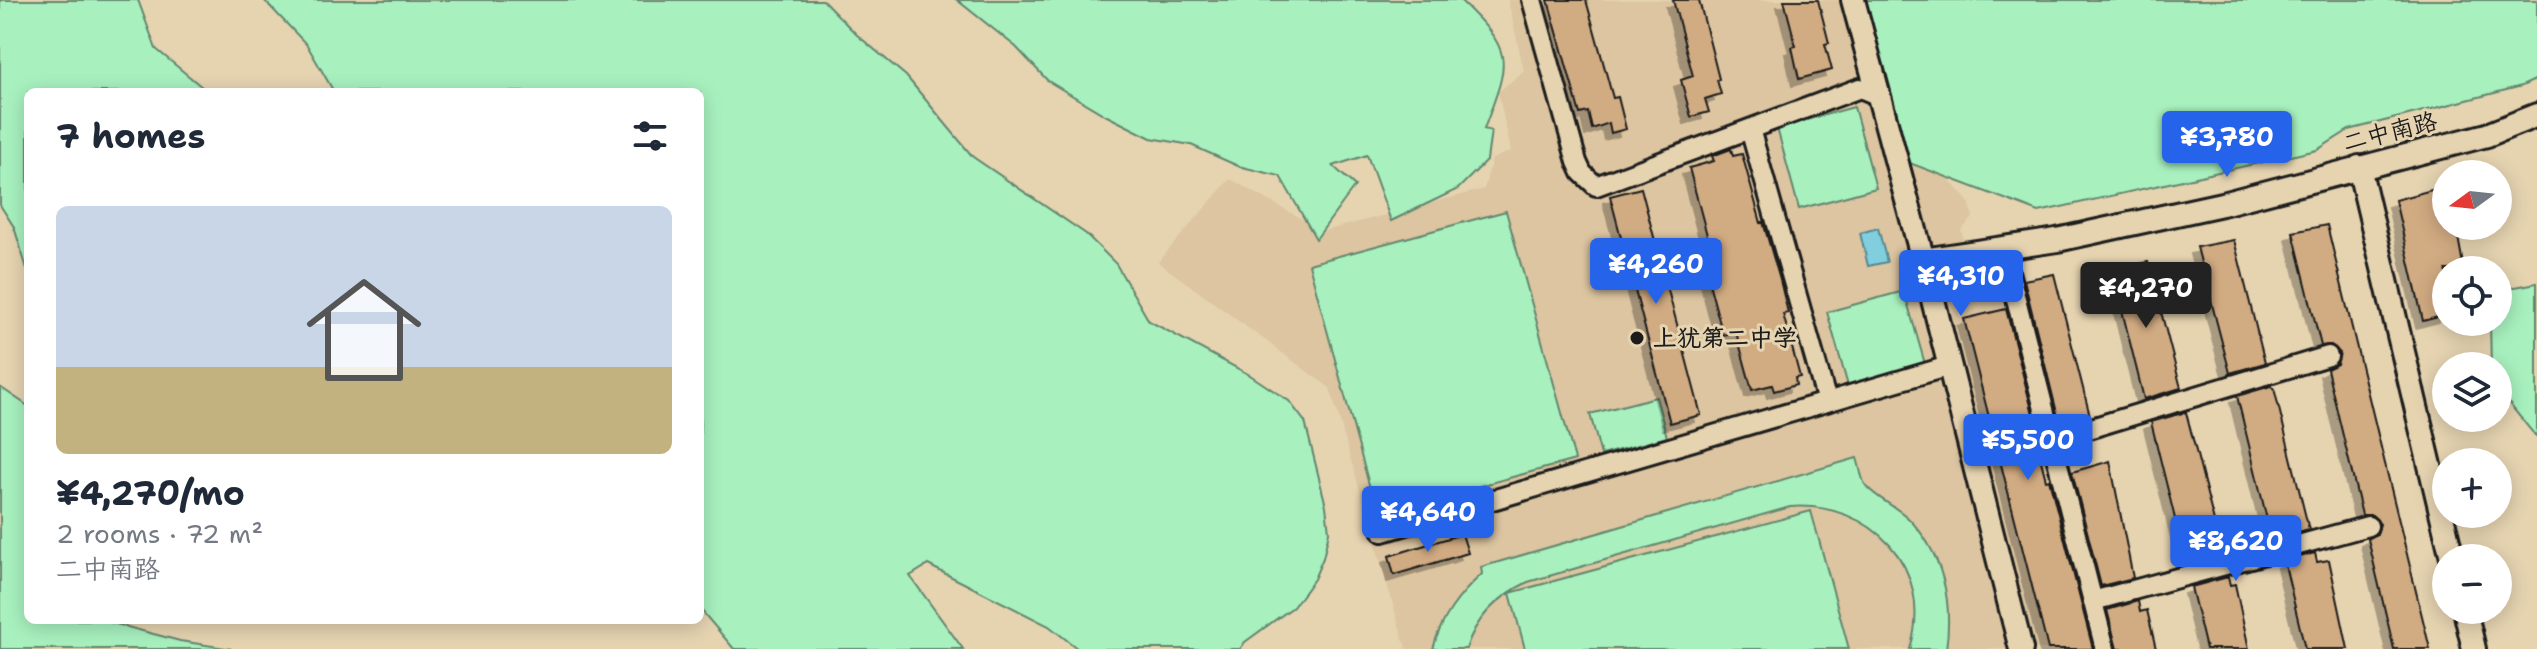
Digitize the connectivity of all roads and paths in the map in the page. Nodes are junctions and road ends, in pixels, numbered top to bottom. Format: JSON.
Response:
{"nodes":[{"id":1,"x":1532,"y":0,"type":"edge"},
{"id":2,"x":1853,"y":0,"type":"edge"},
{"id":3,"x":1879,"y":96,"type":"junction"},
{"id":4,"x":2537,"y":115,"type":"edge"},
{"id":5,"x":1750,"y":129,"type":"junction"},
{"id":6,"x":2359,"y":167,"type":"junction"},
{"id":7,"x":2003,"y":248,"type":"junction"},
{"id":8,"x":1923,"y":260,"type":"junction"},
{"id":9,"x":2328,"y":356,"type":"dead end"},
{"id":10,"x":1949,"y":366,"type":"junction"},
{"id":11,"x":1827,"y":402,"type":"junction"},
{"id":12,"x":2052,"y":440,"type":"junction"},
{"id":13,"x":2368,"y":526,"type":"dead end"},
{"id":14,"x":1383,"y":532,"type":"dead end"},
{"id":15,"x":2449,"y":544,"type":"edge"},
{"id":16,"x":2093,"y":601,"type":"junction"},
{"id":17,"x":2468,"y":624,"type":"edge"},
{"id":18,"x":2021,"y":649,"type":"edge"},
{"id":19,"x":2105,"y":649,"type":"edge"},
{"id":20,"x":2474,"y":649,"type":"edge"}],
"edges":[{"from":1,"to":5,"type":"street"},
{"from":2,"to":3,"type":"street"},
{"from":3,"to":5,"type":"street"},
{"from":3,"to":8,"type":"street"},
{"from":4,"to":6,"type":"street","name":"二中南路"},
{"from":5,"to":11,"type":"street"},
{"from":6,"to":7,"type":"street","name":"二中南路"},
{"from":6,"to":15,"type":"street"},
{"from":7,"to":8,"type":"street","name":"二中南路"},
{"from":7,"to":12,"type":"street"},
{"from":8,"to":10,"type":"street"},
{"from":9,"to":12,"type":"street"},
{"from":10,"to":11,"type":"street"},
{"from":10,"to":18,"type":"street"},
{"from":11,"to":14,"type":"street"},
{"from":12,"to":16,"type":"street"},
{"from":13,"to":16,"type":"street"},
{"from":16,"to":19,"type":"street"},
{"from":17,"to":20,"type":"street"}]}
